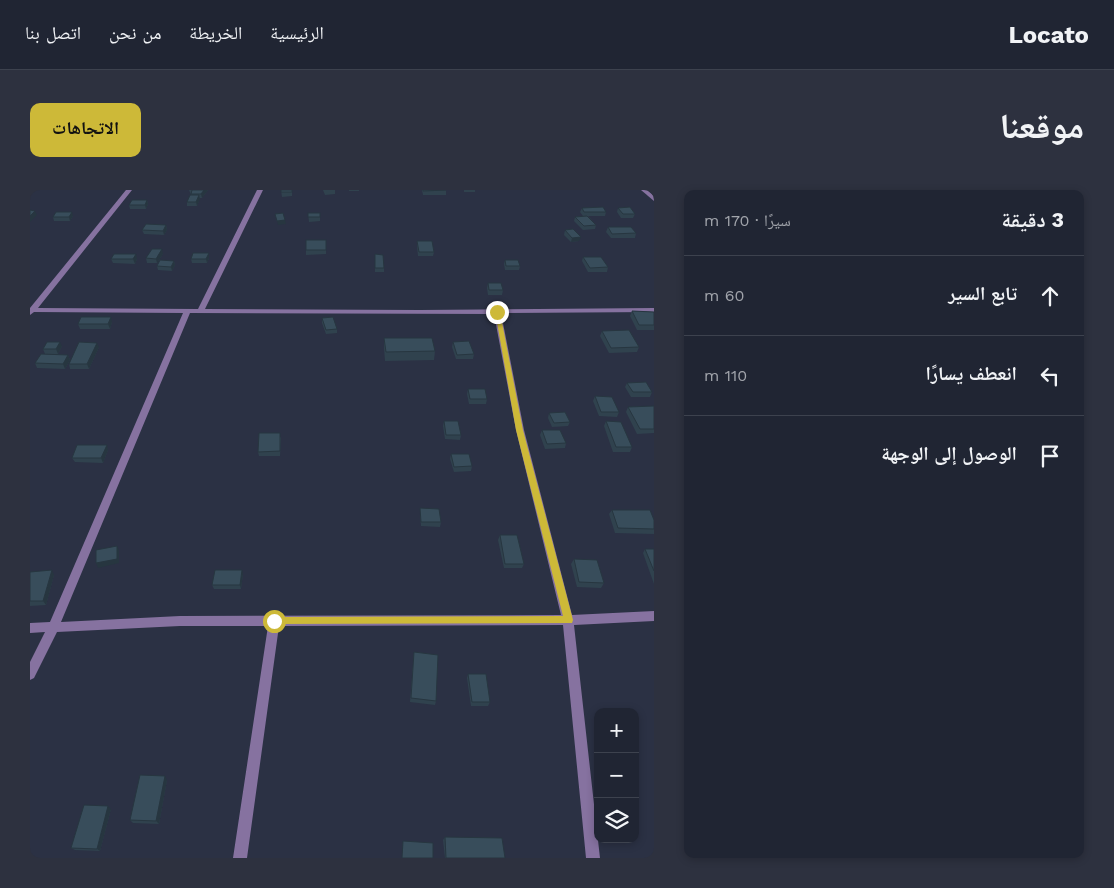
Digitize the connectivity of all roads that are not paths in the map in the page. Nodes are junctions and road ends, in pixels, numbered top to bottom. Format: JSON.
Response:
{"nodes":[{"id":1,"x":129,"y":190,"type":"edge"},
{"id":2,"x":260,"y":190,"type":"edge"},
{"id":3,"x":644,"y":190,"type":"edge"},
{"id":4,"x":654,"y":199,"type":"edge"},
{"id":5,"x":201,"y":310,"type":"junction"},
{"id":6,"x":654,"y":310,"type":"edge"},
{"id":7,"x":31,"y":311,"type":"edge"},
{"id":8,"x":187,"y":311,"type":"junction"},
{"id":9,"x":497,"y":312,"type":"junction"},
{"id":10,"x":654,"y":616,"type":"edge"},
{"id":11,"x":568,"y":620,"type":"junction"},
{"id":12,"x":274,"y":621,"type":"junction"},
{"id":13,"x":30,"y":628,"type":"edge"},
{"id":14,"x":53,"y":628,"type":"junction"},
{"id":15,"x":30,"y":674,"type":"edge"},
{"id":16,"x":240,"y":858,"type":"edge"},
{"id":17,"x":593,"y":858,"type":"edge"}],
"edges":[{"from":1,"to":7,"type":"street"},
{"from":2,"to":5,"type":"street"},
{"from":3,"to":4,"type":"street"},
{"from":5,"to":8,"type":"street"},
{"from":5,"to":9,"type":"street"},
{"from":6,"to":9,"type":"street"},
{"from":7,"to":8,"type":"street"},
{"from":8,"to":14,"type":"street"},
{"from":9,"to":11,"type":"street"},
{"from":10,"to":11,"type":"street"},
{"from":11,"to":12,"type":"street"},
{"from":11,"to":17,"type":"street"},
{"from":12,"to":14,"type":"street"},
{"from":12,"to":16,"type":"street"},
{"from":13,"to":14,"type":"street"},
{"from":14,"to":15,"type":"street"}]}
